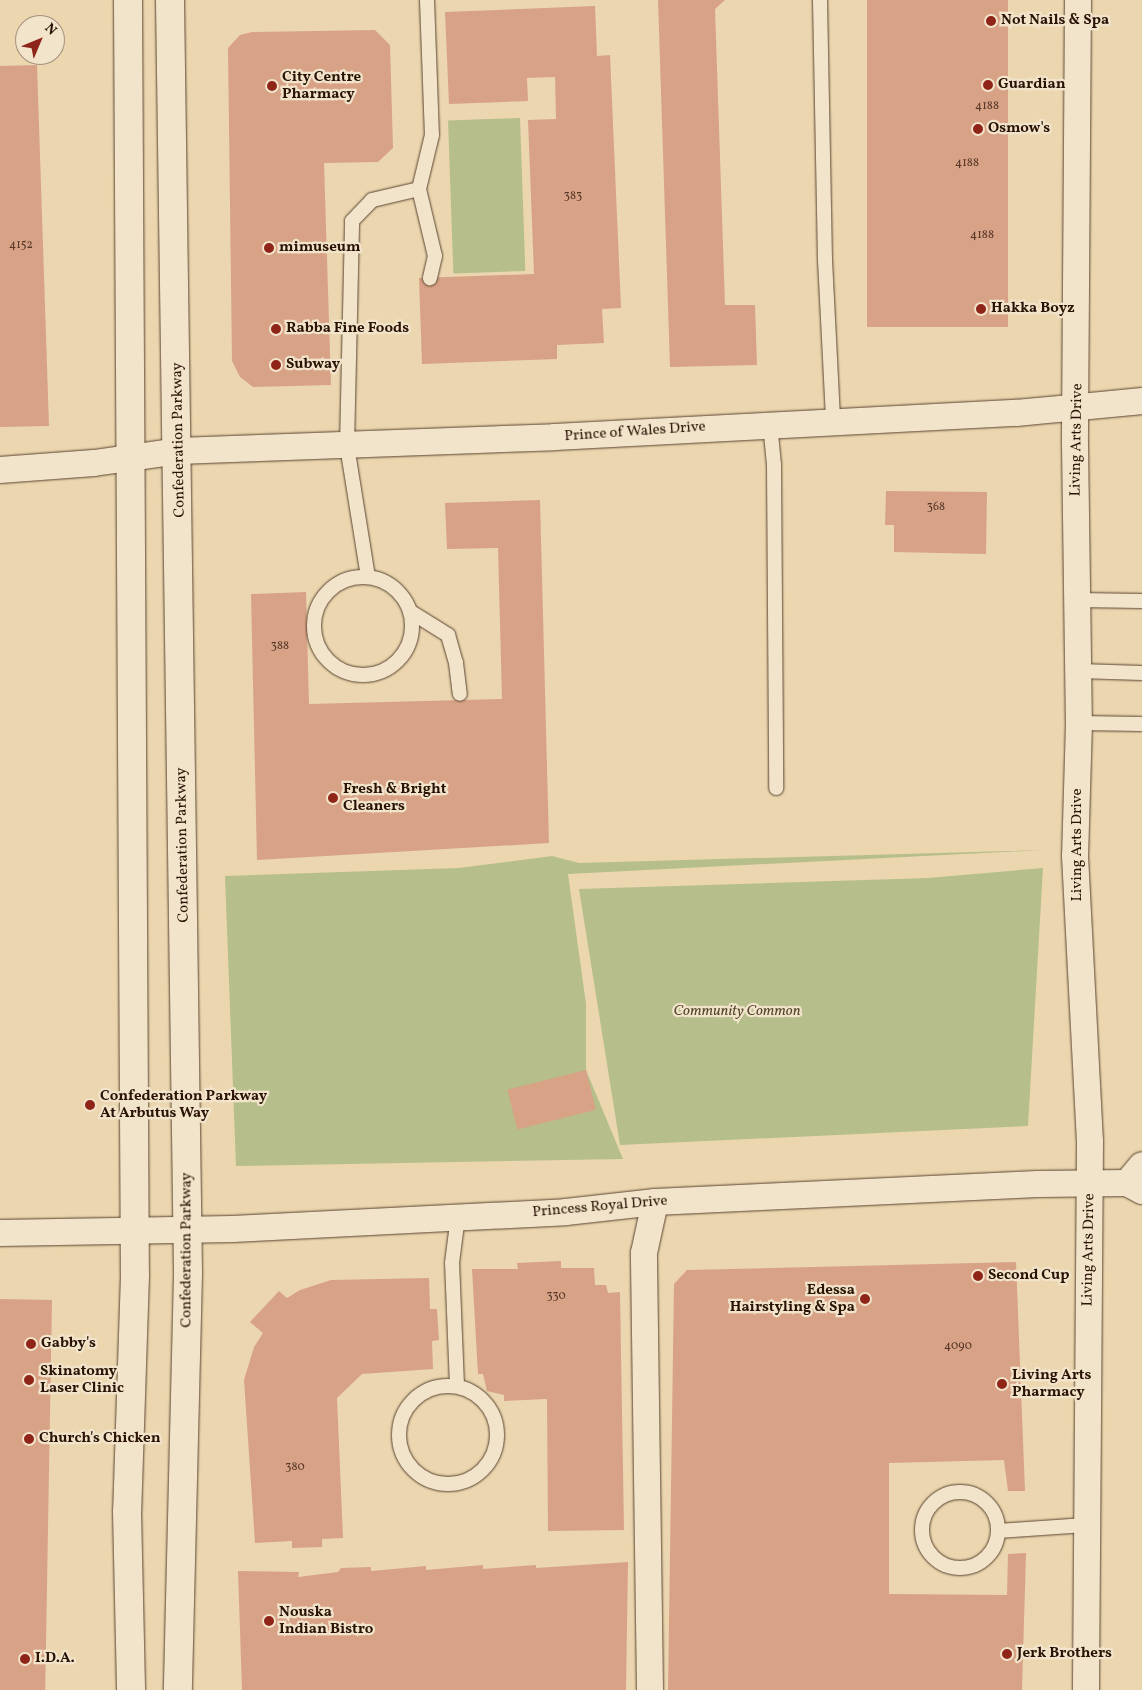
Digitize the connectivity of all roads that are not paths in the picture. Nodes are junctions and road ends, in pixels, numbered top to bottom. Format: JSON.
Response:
{"nodes":[{"id":1,"x":128,"y":0,"type":"edge"},
{"id":2,"x":170,"y":0,"type":"edge"},
{"id":3,"x":427,"y":0,"type":"edge"},
{"id":4,"x":820,"y":0,"type":"edge"},
{"id":5,"x":1078,"y":0,"type":"edge"},
{"id":6,"x":419,"y":189,"type":"junction"},
{"id":7,"x":430,"y":278,"type":"dead end"},
{"id":8,"x":1142,"y":401,"type":"edge"},
{"id":9,"x":1076,"y":408,"type":"junction"},
{"id":10,"x":833,"y":420,"type":"junction"},
{"id":11,"x":770,"y":424,"type":"junction"},
{"id":12,"x":347,"y":446,"type":"junction"},
{"id":13,"x":178,"y":451,"type":"junction"},
{"id":14,"x":129,"y":457,"type":"junction"},
{"id":15,"x":0,"y":470,"type":"edge"},
{"id":16,"x":368,"y":577,"type":"junction"},
{"id":17,"x":1078,"y":600,"type":"junction"},
{"id":18,"x":1142,"y":601,"type":"edge"},
{"id":19,"x":411,"y":612,"type":"junction"},
{"id":20,"x":1079,"y":672,"type":"junction"},
{"id":21,"x":1142,"y":673,"type":"edge"},
{"id":22,"x":460,"y":694,"type":"dead end"},
{"id":23,"x":1079,"y":723,"type":"junction"},
{"id":24,"x":1142,"y":724,"type":"edge"},
{"id":25,"x":776,"y":788,"type":"dead end"},
{"id":26,"x":1137,"y":1180,"type":"edge"},
{"id":27,"x":1089,"y":1182,"type":"junction"},
{"id":28,"x":655,"y":1202,"type":"junction"},
{"id":29,"x":458,"y":1216,"type":"junction"},
{"id":30,"x":188,"y":1230,"type":"junction"},
{"id":31,"x":134,"y":1232,"type":"junction"},
{"id":32,"x":0,"y":1233,"type":"edge"},
{"id":33,"x":457,"y":1386,"type":"junction"},
{"id":34,"x":1086,"y":1525,"type":"junction"},
{"id":35,"x":998,"y":1530,"type":"junction"},
{"id":36,"x":131,"y":1690,"type":"edge"},
{"id":37,"x":178,"y":1690,"type":"edge"},
{"id":38,"x":650,"y":1690,"type":"edge"},
{"id":39,"x":1086,"y":1690,"type":"edge"}],
"edges":[{"from":1,"to":14,"type":"street"},
{"from":2,"to":13,"type":"street","name":"Confederation Parkway"},
{"from":3,"to":6,"type":"lane"},
{"from":4,"to":10,"type":"lane"},
{"from":5,"to":9,"type":"street","name":"Living Arts Drive"},
{"from":6,"to":7,"type":"lane"},
{"from":6,"to":12,"type":"lane"},
{"from":8,"to":9,"type":"street","name":"Prince of Wales Drive"},
{"from":9,"to":10,"type":"street","name":"Prince of Wales Drive"},
{"from":9,"to":17,"type":"street","name":"Living Arts Drive"},
{"from":10,"to":11,"type":"street","name":"Prince of Wales Drive"},
{"from":11,"to":12,"type":"street","name":"Prince of Wales Drive"},
{"from":11,"to":25,"type":"lane"},
{"from":12,"to":13,"type":"street","name":"Prince of Wales Drive"},
{"from":12,"to":16,"type":"lane"},
{"from":13,"to":14,"type":"street","name":"Prince of Wales Drive"},
{"from":13,"to":30,"type":"street","name":"Confederation Parkway"},
{"from":14,"to":15,"type":"street","name":"Prince of Wales Drive"},
{"from":14,"to":31,"type":"street"},
{"from":16,"to":19,"type":"lane"},
{"from":16,"to":19,"type":"lane"},
{"from":17,"to":18,"type":"lane"},
{"from":17,"to":20,"type":"street","name":"Living Arts Drive"},
{"from":19,"to":22,"type":"lane"},
{"from":20,"to":21,"type":"lane"},
{"from":20,"to":23,"type":"street","name":"Living Arts Drive"},
{"from":23,"to":24,"type":"lane"},
{"from":23,"to":27,"type":"street","name":"Living Arts Drive"},
{"from":26,"to":27,"type":"street","name":"Princess Royal Drive"},
{"from":27,"to":28,"type":"street","name":"Princess Royal Drive"},
{"from":27,"to":34,"type":"street","name":"Living Arts Drive"},
{"from":28,"to":29,"type":"street","name":"Princess Royal Drive"},
{"from":28,"to":38,"type":"street"},
{"from":29,"to":30,"type":"street","name":"Princess Royal Drive"},
{"from":29,"to":33,"type":"lane"},
{"from":30,"to":31,"type":"street","name":"Princess Royal Drive"},
{"from":30,"to":37,"type":"street","name":"Confederation Parkway"},
{"from":31,"to":32,"type":"street","name":"Princess Royal Drive"},
{"from":31,"to":36,"type":"street"},
{"from":33,"to":33,"type":"lane"},
{"from":34,"to":35,"type":"lane"},
{"from":34,"to":39,"type":"street","name":"Living Arts Drive"},
{"from":35,"to":35,"type":"lane"}]}
